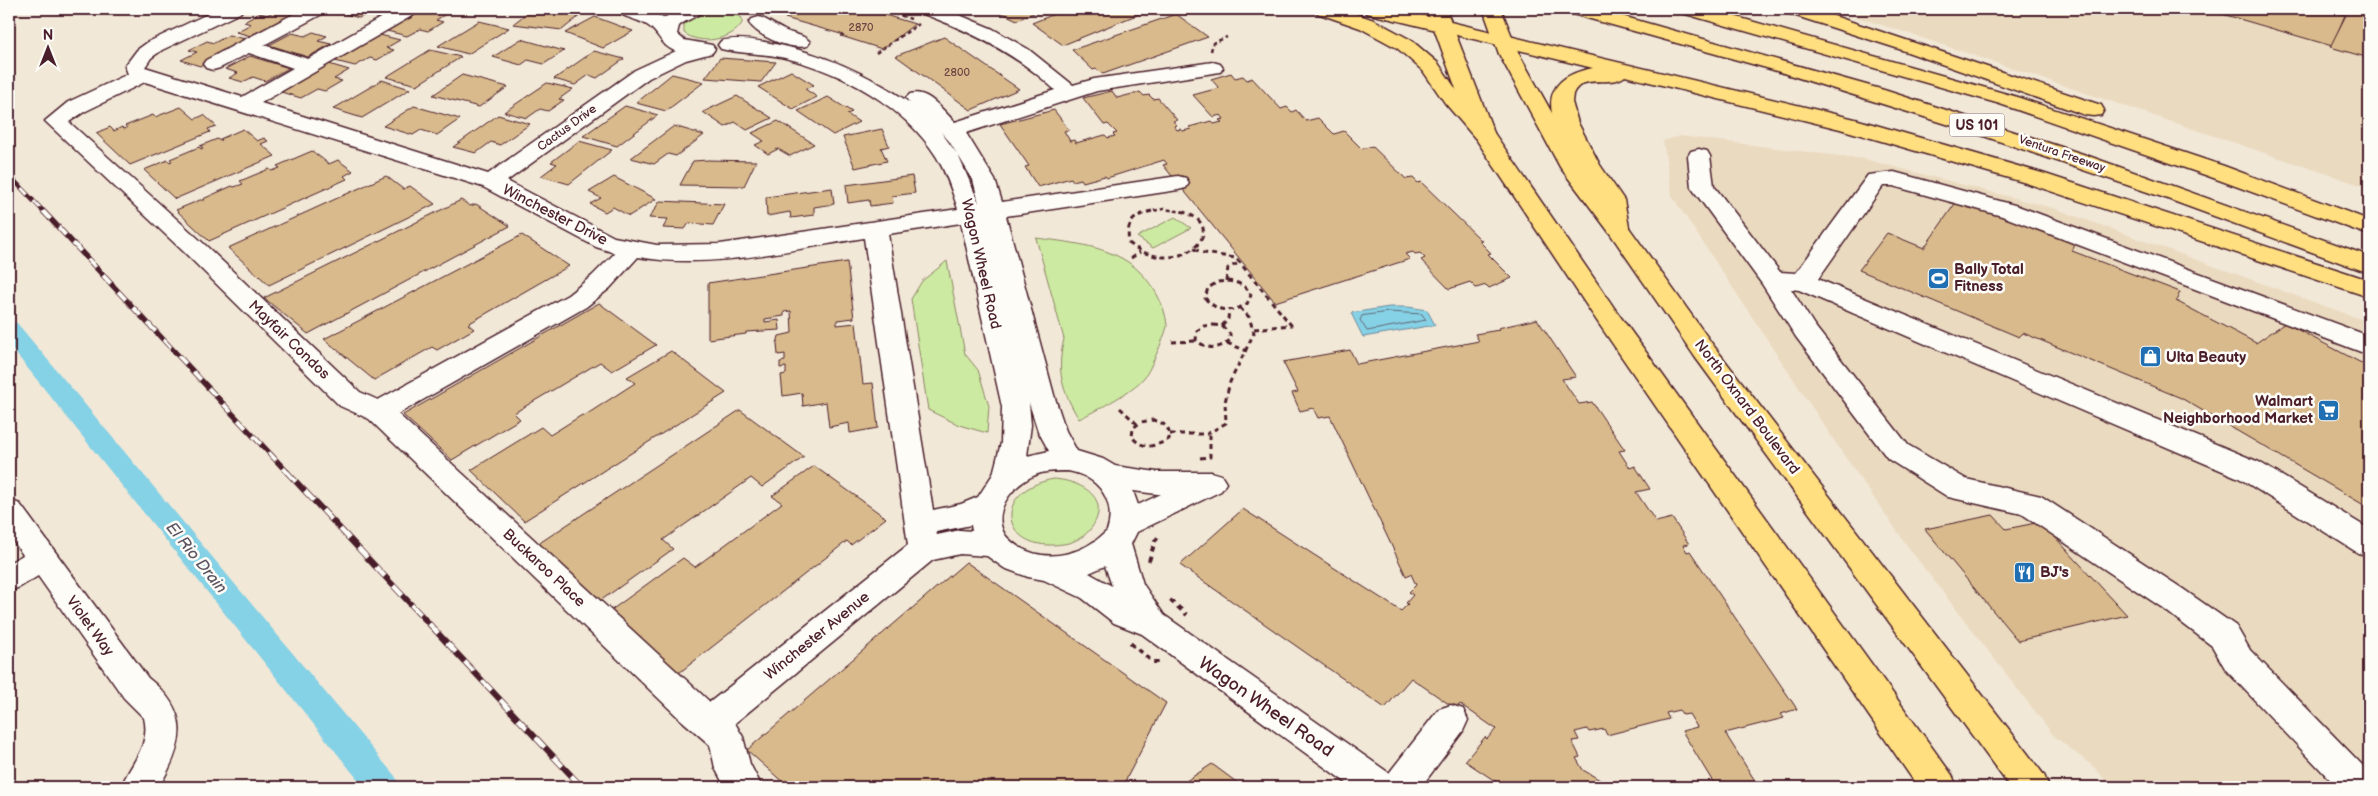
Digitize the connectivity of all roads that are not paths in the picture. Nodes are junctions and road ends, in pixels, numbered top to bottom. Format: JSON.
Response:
{"nodes":[{"id":1,"x":233,"y":9,"type":"edge"},
{"id":2,"x":317,"y":9,"type":"edge"},
{"id":3,"x":410,"y":9,"type":"edge"},
{"id":4,"x":695,"y":9,"type":"edge"},
{"id":5,"x":1324,"y":9,"type":"edge"},
{"id":6,"x":1373,"y":9,"type":"edge"},
{"id":7,"x":1576,"y":9,"type":"edge"},
{"id":8,"x":1689,"y":9,"type":"edge"},
{"id":9,"x":1794,"y":9,"type":"edge"},
{"id":10,"x":933,"y":10,"type":"edge"},
{"id":11,"x":618,"y":11,"type":"edge"},
{"id":12,"x":755,"y":13,"type":"edge"},
{"id":13,"x":1494,"y":14,"type":"edge"},
{"id":14,"x":1439,"y":18,"type":"edge"},
{"id":15,"x":668,"y":35,"type":"junction"},
{"id":16,"x":1504,"y":41,"type":"junction"},
{"id":17,"x":728,"y":45,"type":"junction"},
{"id":18,"x":246,"y":46,"type":"junction"},
{"id":19,"x":705,"y":49,"type":"junction"},
{"id":20,"x":1211,"y":60,"type":"road end"},
{"id":21,"x":213,"y":64,"type":"dead end"},
{"id":22,"x":309,"y":66,"type":"junction"},
{"id":23,"x":139,"y":70,"type":"junction"},
{"id":24,"x":642,"y":74,"type":"junction"},
{"id":25,"x":1662,"y":79,"type":"junction"},
{"id":26,"x":1069,"y":92,"type":"junction"},
{"id":27,"x":243,"y":105,"type":"junction"},
{"id":28,"x":952,"y":130,"type":"junction"},
{"id":29,"x":1483,"y":133,"type":"junction"},
{"id":30,"x":1699,"y":156,"type":"dead end"},
{"id":31,"x":491,"y":182,"type":"junction"},
{"id":32,"x":1178,"y":184,"type":"dead end"},
{"id":33,"x":982,"y":212,"type":"junction"},
{"id":34,"x":2369,"y":218,"type":"edge"},
{"id":35,"x":1616,"y":227,"type":"junction"},
{"id":36,"x":2369,"y":228,"type":"edge"},
{"id":37,"x":875,"y":229,"type":"junction"},
{"id":38,"x":632,"y":249,"type":"junction"},
{"id":39,"x":2369,"y":265,"type":"edge"},
{"id":40,"x":1772,"y":280,"type":"junction"},
{"id":41,"x":1803,"y":282,"type":"junction"},
{"id":42,"x":2369,"y":289,"type":"edge"},
{"id":43,"x":2369,"y":346,"type":"edge"},
{"id":44,"x":380,"y":412,"type":"junction"},
{"id":45,"x":1068,"y":460,"type":"junction"},
{"id":46,"x":1108,"y":476,"type":"junction"},
{"id":47,"x":1007,"y":478,"type":"junction"},
{"id":48,"x":988,"y":505,"type":"junction"},
{"id":49,"x":9,"y":512,"type":"edge"},
{"id":50,"x":1119,"y":534,"type":"junction"},
{"id":51,"x":922,"y":537,"type":"junction"},
{"id":52,"x":993,"y":544,"type":"junction"},
{"id":53,"x":2369,"y":544,"type":"edge"},
{"id":54,"x":42,"y":559,"type":"junction"},
{"id":55,"x":1051,"y":569,"type":"junction"},
{"id":56,"x":9,"y":578,"type":"edge"},
{"id":57,"x":1160,"y":612,"type":"junction"},
{"id":58,"x":1451,"y":720,"type":"dead end"},
{"id":59,"x":710,"y":723,"type":"junction"},
{"id":60,"x":139,"y":787,"type":"edge"},
{"id":61,"x":744,"y":787,"type":"edge"},
{"id":62,"x":1380,"y":787,"type":"edge"},
{"id":63,"x":1400,"y":787,"type":"edge"},
{"id":64,"x":1939,"y":787,"type":"edge"},
{"id":65,"x":2031,"y":787,"type":"edge"},
{"id":66,"x":2360,"y":787,"type":"edge"}],
"edges":[{"from":1,"to":23,"type":"street"},
{"from":2,"to":18,"type":"street"},
{"from":3,"to":22,"type":"street"},
{"from":4,"to":15,"type":"street","name":"Cactus Drive"},
{"from":5,"to":29,"type":"main road"},
{"from":6,"to":14,"type":"main road"},
{"from":7,"to":39,"type":"main road","name":"Ventura Freeway","number":"US 101"},
{"from":8,"to":36,"type":"main road","number":"US 101"},
{"from":9,"to":34,"type":"main road"},
{"from":10,"to":26,"type":"street"},
{"from":11,"to":15,"type":"street"},
{"from":12,"to":17,"type":"street"},
{"from":12,"to":28,"type":"street","name":"Wagon Wheel Road"},
{"from":13,"to":16,"type":"main road","name":"North Oxnard Boulevard"},
{"from":14,"to":16,"type":"main road"},
{"from":14,"to":29,"type":"main road"},
{"from":15,"to":19,"type":"street"},
{"from":15,"to":24,"type":"street","name":"Cactus Drive"},
{"from":16,"to":25,"type":"main road"},
{"from":16,"to":35,"type":"main road","name":"North Oxnard Boulevard"},
{"from":17,"to":19,"type":"street"},
{"from":17,"to":33,"type":"street","name":"Wagon Wheel Road"},
{"from":18,"to":21,"type":"street"},
{"from":18,"to":22,"type":"street"},
{"from":19,"to":24,"type":"street","name":"Cactus Drive"},
{"from":20,"to":26,"type":"street"},
{"from":22,"to":27,"type":"street"},
{"from":23,"to":27,"type":"street","name":"Winchester Drive"},
{"from":23,"to":44,"type":"street","name":"Mayfair Condos"},
{"from":24,"to":31,"type":"street","name":"Cactus Drive"},
{"from":25,"to":35,"type":"main road"},
{"from":25,"to":42,"type":"main road"},
{"from":26,"to":28,"type":"street"},
{"from":27,"to":31,"type":"street","name":"Winchester Drive"},
{"from":28,"to":33,"type":"street","name":"Wagon Wheel Road"},
{"from":29,"to":64,"type":"main road"},
{"from":30,"to":40,"type":"street"},
{"from":31,"to":38,"type":"street","name":"Winchester Drive"},
{"from":32,"to":33,"type":"street","name":"Winchester Drive"},
{"from":33,"to":37,"type":"street","name":"Winchester Drive"},
{"from":33,"to":45,"type":"street","name":"Wagon Wheel Road"},
{"from":33,"to":47,"type":"street","name":"Wagon Wheel Road"},
{"from":35,"to":65,"type":"main road","name":"North Oxnard Boulevard"},
{"from":37,"to":38,"type":"street","name":"Winchester Drive"},
{"from":37,"to":51,"type":"street"},
{"from":38,"to":44,"type":"street"},
{"from":40,"to":41,"type":"street"},
{"from":40,"to":66,"type":"street"},
{"from":41,"to":43,"type":"street"},
{"from":41,"to":53,"type":"street"},
{"from":44,"to":59,"type":"street","name":"Buckaroo Place"},
{"from":45,"to":46,"type":"street"},
{"from":45,"to":47,"type":"street"},
{"from":46,"to":50,"type":"street"},
{"from":46,"to":50,"type":"street"},
{"from":47,"to":48,"type":"street"},
{"from":48,"to":51,"type":"street"},
{"from":48,"to":52,"type":"street"},
{"from":49,"to":54,"type":"street","name":"Violet Way"},
{"from":50,"to":55,"type":"street"},
{"from":50,"to":57,"type":"street","name":"Wagon Wheel Road"},
{"from":51,"to":52,"type":"street"},
{"from":51,"to":59,"type":"street","name":"Winchester Avenue"},
{"from":52,"to":55,"type":"street"},
{"from":54,"to":56,"type":"street"},
{"from":54,"to":60,"type":"street","name":"Violet Way"},
{"from":55,"to":57,"type":"street","name":"Wagon Wheel Road"},
{"from":57,"to":62,"type":"street","name":"Wagon Wheel Road"},
{"from":58,"to":63,"type":"street"},
{"from":59,"to":61,"type":"street","name":"Buckaroo Place"}]}
